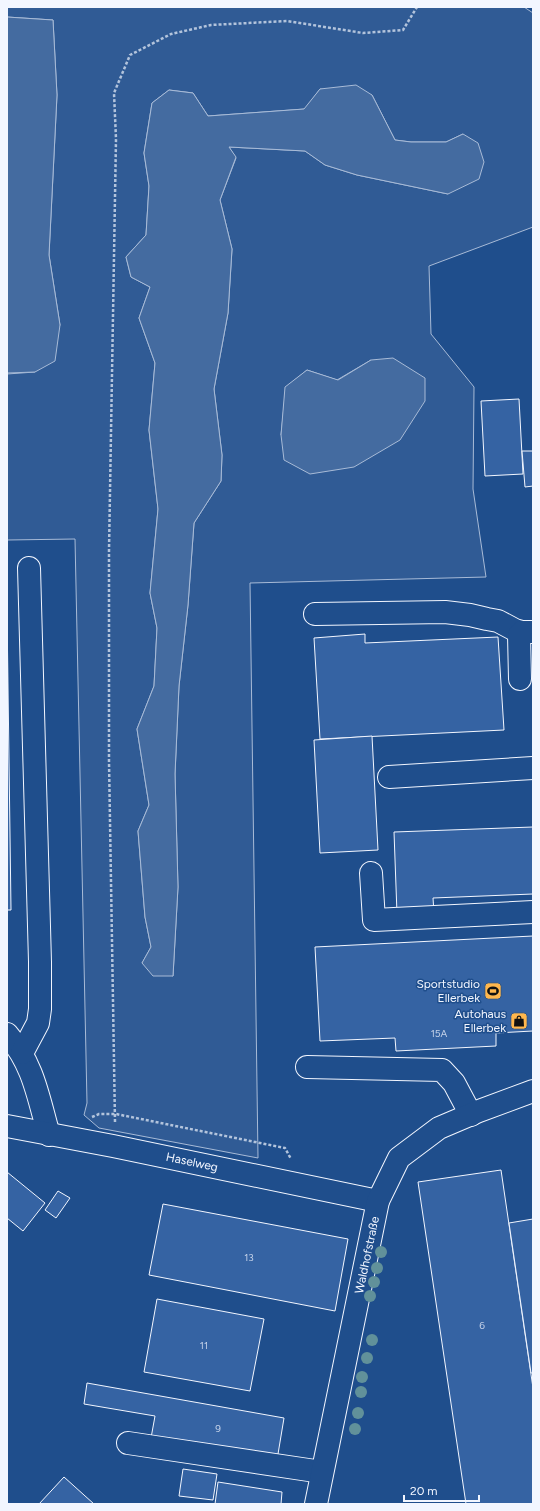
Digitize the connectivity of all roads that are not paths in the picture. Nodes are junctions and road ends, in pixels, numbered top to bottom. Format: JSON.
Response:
{"nodes":[{"id":1,"x":29,"y":568,"type":"dead end"},
{"id":2,"x":315,"y":614,"type":"dead end"},
{"id":3,"x":527,"y":632,"type":"edge"},
{"id":4,"x":520,"y":679,"type":"dead end"},
{"id":5,"x":533,"y":768,"type":"edge"},
{"id":6,"x":389,"y":777,"type":"dead end"},
{"id":7,"x":371,"y":872,"type":"dead end"},
{"id":8,"x":533,"y":912,"type":"edge"},
{"id":9,"x":7,"y":1034,"type":"edge"},
{"id":10,"x":22,"y":1053,"type":"junction"},
{"id":11,"x":307,"y":1067,"type":"dead end"},
{"id":12,"x":533,"y":1091,"type":"edge"},
{"id":13,"x":471,"y":1115,"type":"junction"},
{"id":14,"x":7,"y":1126,"type":"edge"},
{"id":15,"x":49,"y":1135,"type":"junction"},
{"id":16,"x":378,"y":1201,"type":"junction"},
{"id":17,"x":128,"y":1443,"type":"dead end"},
{"id":18,"x":322,"y":1472,"type":"junction"},
{"id":19,"x":316,"y":1504,"type":"edge"}],
"edges":[{"from":1,"to":10,"type":"street"},
{"from":2,"to":3,"type":"street"},
{"from":3,"to":4,"type":"street"},
{"from":5,"to":6,"type":"street"},
{"from":7,"to":8,"type":"street"},
{"from":9,"to":10,"type":"street"},
{"from":10,"to":15,"type":"street"},
{"from":11,"to":13,"type":"street"},
{"from":12,"to":13,"type":"street","name":"Waldhofstraße"},
{"from":13,"to":16,"type":"street","name":"Waldhofstraße"},
{"from":14,"to":15,"type":"street","name":"Haselweg"},
{"from":15,"to":16,"type":"street","name":"Haselweg"},
{"from":16,"to":18,"type":"street","name":"Waldhofstraße"},
{"from":17,"to":18,"type":"street"},
{"from":18,"to":19,"type":"street","name":"Waldhofstraße"}]}
